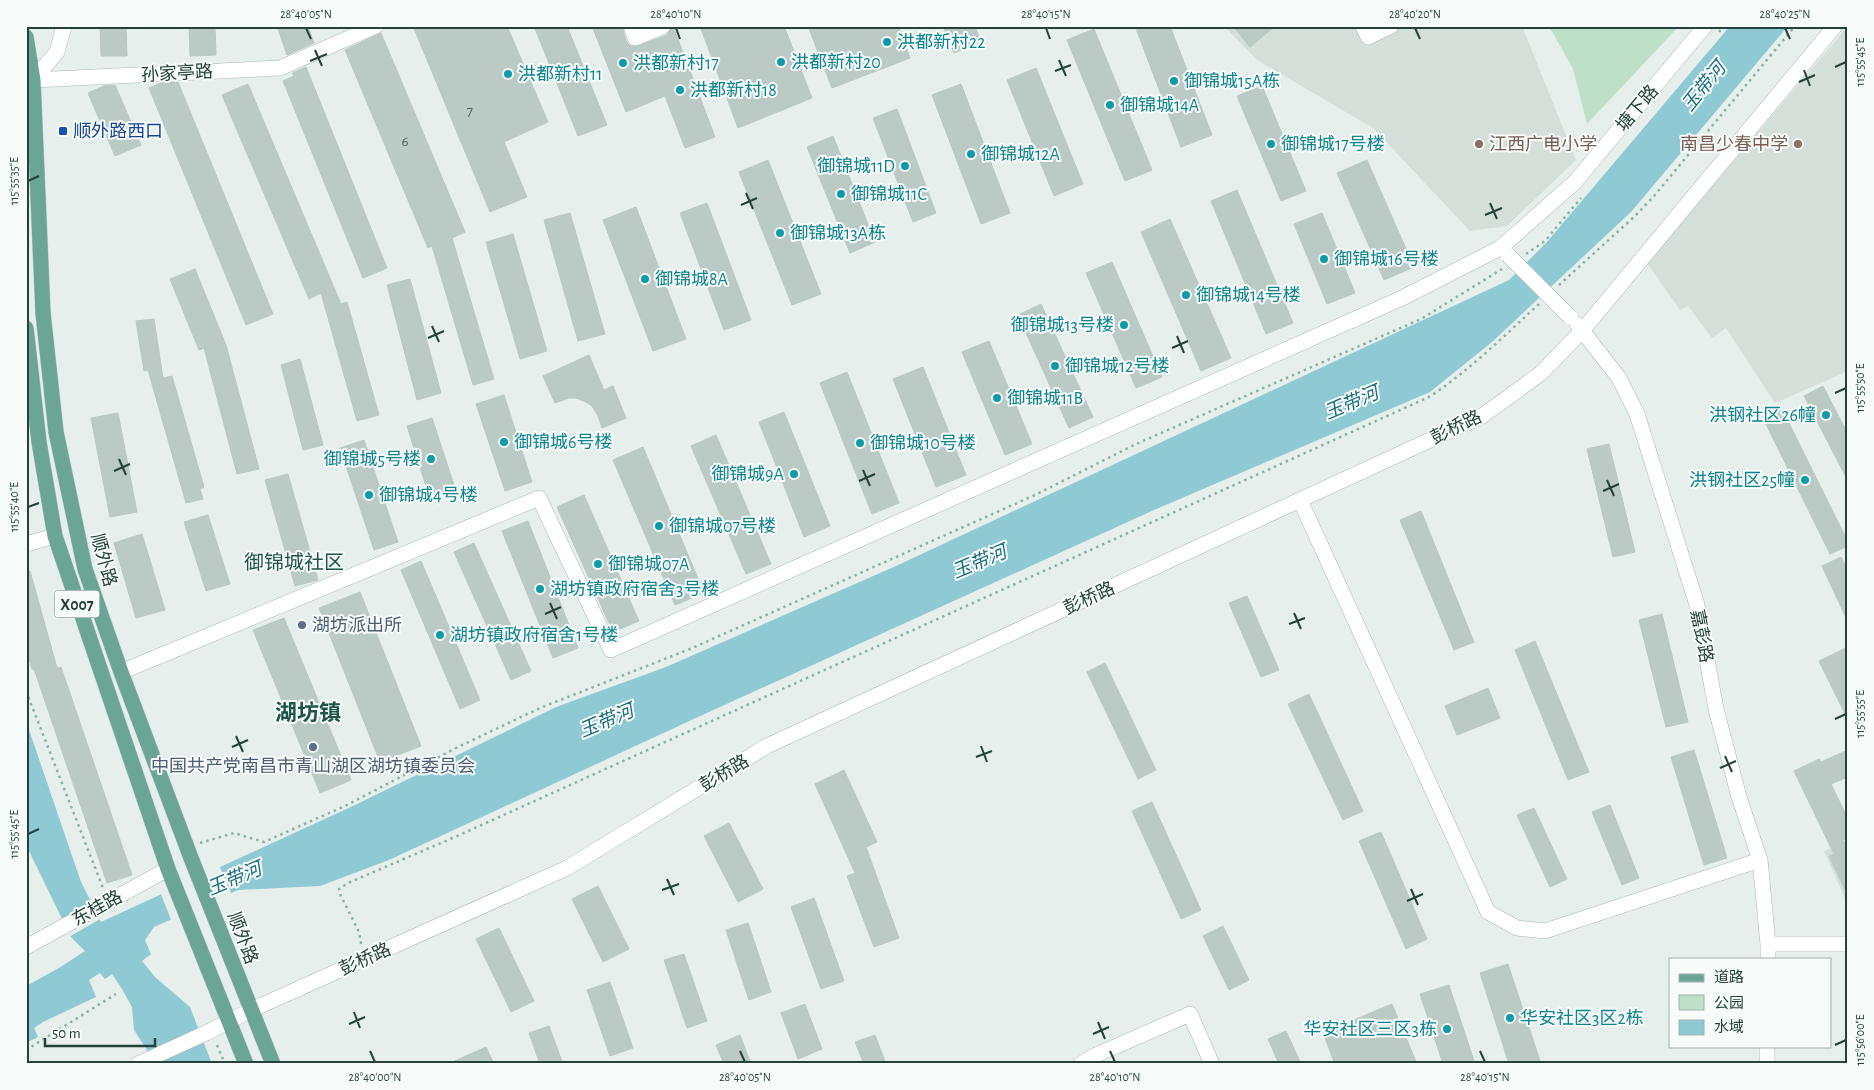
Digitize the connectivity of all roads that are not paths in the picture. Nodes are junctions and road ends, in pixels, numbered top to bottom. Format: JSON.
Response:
{"nodes":[{"id":1,"x":64,"y":26,"type":"edge"},
{"id":2,"x":376,"y":26,"type":"edge"},
{"id":3,"x":631,"y":26,"type":"edge"},
{"id":4,"x":663,"y":26,"type":"edge"},
{"id":5,"x":1363,"y":26,"type":"edge"},
{"id":6,"x":1390,"y":26,"type":"edge"},
{"id":7,"x":1705,"y":26,"type":"edge"},
{"id":8,"x":1835,"y":26,"type":"edge"},
{"id":9,"x":26,"y":37,"type":"edge"},
{"id":10,"x":33,"y":80,"type":"junction"},
{"id":11,"x":1504,"y":251,"type":"junction"},
{"id":12,"x":26,"y":328,"type":"edge"},
{"id":13,"x":1582,"y":331,"type":"junction"},
{"id":14,"x":1300,"y":500,"type":"junction"},
{"id":15,"x":55,"y":536,"type":"junction"},
{"id":16,"x":26,"y":544,"type":"edge"},
{"id":17,"x":122,"y":672,"type":"junction"},
{"id":18,"x":1760,"y":860,"type":"junction"},
{"id":19,"x":168,"y":869,"type":"junction"},
{"id":20,"x":1848,"y":944,"type":"edge"},
{"id":21,"x":26,"y":947,"type":"edge"},
{"id":22,"x":1768,"y":951,"type":"edge"},
{"id":23,"x":251,"y":1010,"type":"junction"},
{"id":24,"x":227,"y":1021,"type":"junction"},
{"id":25,"x":1768,"y":1048,"type":"edge"},
{"id":26,"x":138,"y":1064,"type":"edge"},
{"id":27,"x":246,"y":1064,"type":"edge"},
{"id":28,"x":273,"y":1064,"type":"edge"},
{"id":29,"x":1081,"y":1064,"type":"edge"},
{"id":30,"x":1212,"y":1064,"type":"edge"},
{"id":31,"x":1767,"y":1064,"type":"edge"}],
"edges":[{"from":1,"to":10,"type":"street"},
{"from":2,"to":10,"type":"street","name":"孙家亭路"},
{"from":3,"to":4,"type":"street"},
{"from":5,"to":6,"type":"street"},
{"from":7,"to":11,"type":"street","name":"塘下路"},
{"from":8,"to":13,"type":"street","name":"彭桥路"},
{"from":9,"to":10,"type":"main road","name":"顺外路"},
{"from":10,"to":17,"type":"main road","name":"顺外路"},
{"from":11,"to":13,"type":"street","name":"嘉彭路","bridge":true},
{"from":11,"to":17,"type":"street","name":"塘下路"},
{"from":12,"to":15,"type":"main road","number":"X007"},
{"from":13,"to":14,"type":"street","name":"彭桥路"},
{"from":13,"to":18,"type":"street","name":"嘉彭路"},
{"from":14,"to":18,"type":"street"},
{"from":14,"to":23,"type":"street","name":"彭桥路"},
{"from":15,"to":16,"type":"street"},
{"from":15,"to":19,"type":"main road","number":"X007"},
{"from":17,"to":23,"type":"main road","name":"顺外路"},
{"from":18,"to":22,"type":"street","name":"嘉彭路"},
{"from":19,"to":21,"type":"street","name":"东桂路"},
{"from":19,"to":24,"type":"main road","number":"X007"},
{"from":20,"to":22,"type":"street"},
{"from":23,"to":24,"type":"street","name":"彭桥路"},
{"from":23,"to":28,"type":"main road","name":"顺外路"},
{"from":24,"to":26,"type":"street","name":"彭桥路"},
{"from":24,"to":27,"type":"main road","number":"X007"},
{"from":25,"to":31,"type":"street"},
{"from":29,"to":30,"type":"street"}]}
